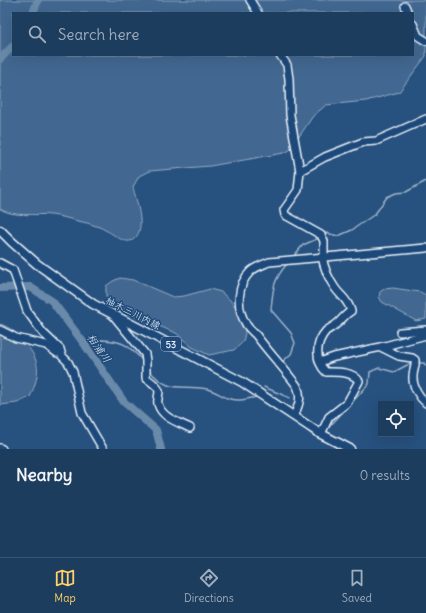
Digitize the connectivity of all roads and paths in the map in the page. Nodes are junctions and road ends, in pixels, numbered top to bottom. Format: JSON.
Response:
{"nodes":[{"id":1,"x":250,"y":0,"type":"edge"},
{"id":2,"x":405,"y":6,"type":"dead end"},
{"id":3,"x":257,"y":12,"type":"edge"},
{"id":4,"x":408,"y":12,"type":"edge"},
{"id":5,"x":414,"y":26,"type":"edge"},
{"id":6,"x":426,"y":41,"type":"edge"},
{"id":7,"x":281,"y":56,"type":"edge"},
{"id":8,"x":426,"y":119,"type":"edge"},
{"id":9,"x":300,"y":171,"type":"junction"},
{"id":10,"x":0,"y":230,"type":"edge"},
{"id":11,"x":426,"y":248,"type":"edge"},
{"id":12,"x":323,"y":256,"type":"junction"},
{"id":13,"x":0,"y":264,"type":"edge"},
{"id":14,"x":112,"y":313,"type":"junction"},
{"id":15,"x":0,"y":330,"type":"edge"},
{"id":16,"x":426,"y":330,"type":"edge"},
{"id":17,"x":400,"y":332,"type":"dead end"},
{"id":18,"x":426,"y":335,"type":"edge"},
{"id":19,"x":381,"y":347,"type":"junction"},
{"id":20,"x":62,"y":356,"type":"junction"},
{"id":21,"x":320,"y":362,"type":"junction"},
{"id":22,"x":426,"y":403,"type":"edge"},
{"id":23,"x":294,"y":416,"type":"junction"},
{"id":24,"x":190,"y":428,"type":"dead end"},
{"id":25,"x":321,"y":434,"type":"junction"},
{"id":26,"x":103,"y":449,"type":"edge"},
{"id":27,"x":350,"y":449,"type":"edge"}],
"edges":[{"from":1,"to":3,"type":"street"},
{"from":2,"to":4,"type":"street"},
{"from":5,"to":6,"type":"street"},
{"from":7,"to":9,"type":"street"},
{"from":8,"to":9,"type":"street"},
{"from":9,"to":12,"type":"street"},
{"from":10,"to":14,"type":"main road","name":"柚木三川内線","number":"53"},
{"from":11,"to":12,"type":"street"},
{"from":12,"to":21,"type":"street"},
{"from":12,"to":23,"type":"street"},
{"from":13,"to":20,"type":"street"},
{"from":14,"to":23,"type":"main road","name":"柚木三川内線","number":"53"},
{"from":14,"to":24,"type":"street"},
{"from":15,"to":20,"type":"street"},
{"from":16,"to":17,"type":"street"},
{"from":18,"to":19,"type":"street"},
{"from":19,"to":21,"type":"street"},
{"from":19,"to":22,"type":"street"},
{"from":20,"to":26,"type":"street"},
{"from":21,"to":25,"type":"street"},
{"from":23,"to":25,"type":"main road","name":"柚木三川内線","number":"53"},
{"from":25,"to":27,"type":"main road","name":"柚木三川内線","number":"53"}]}
